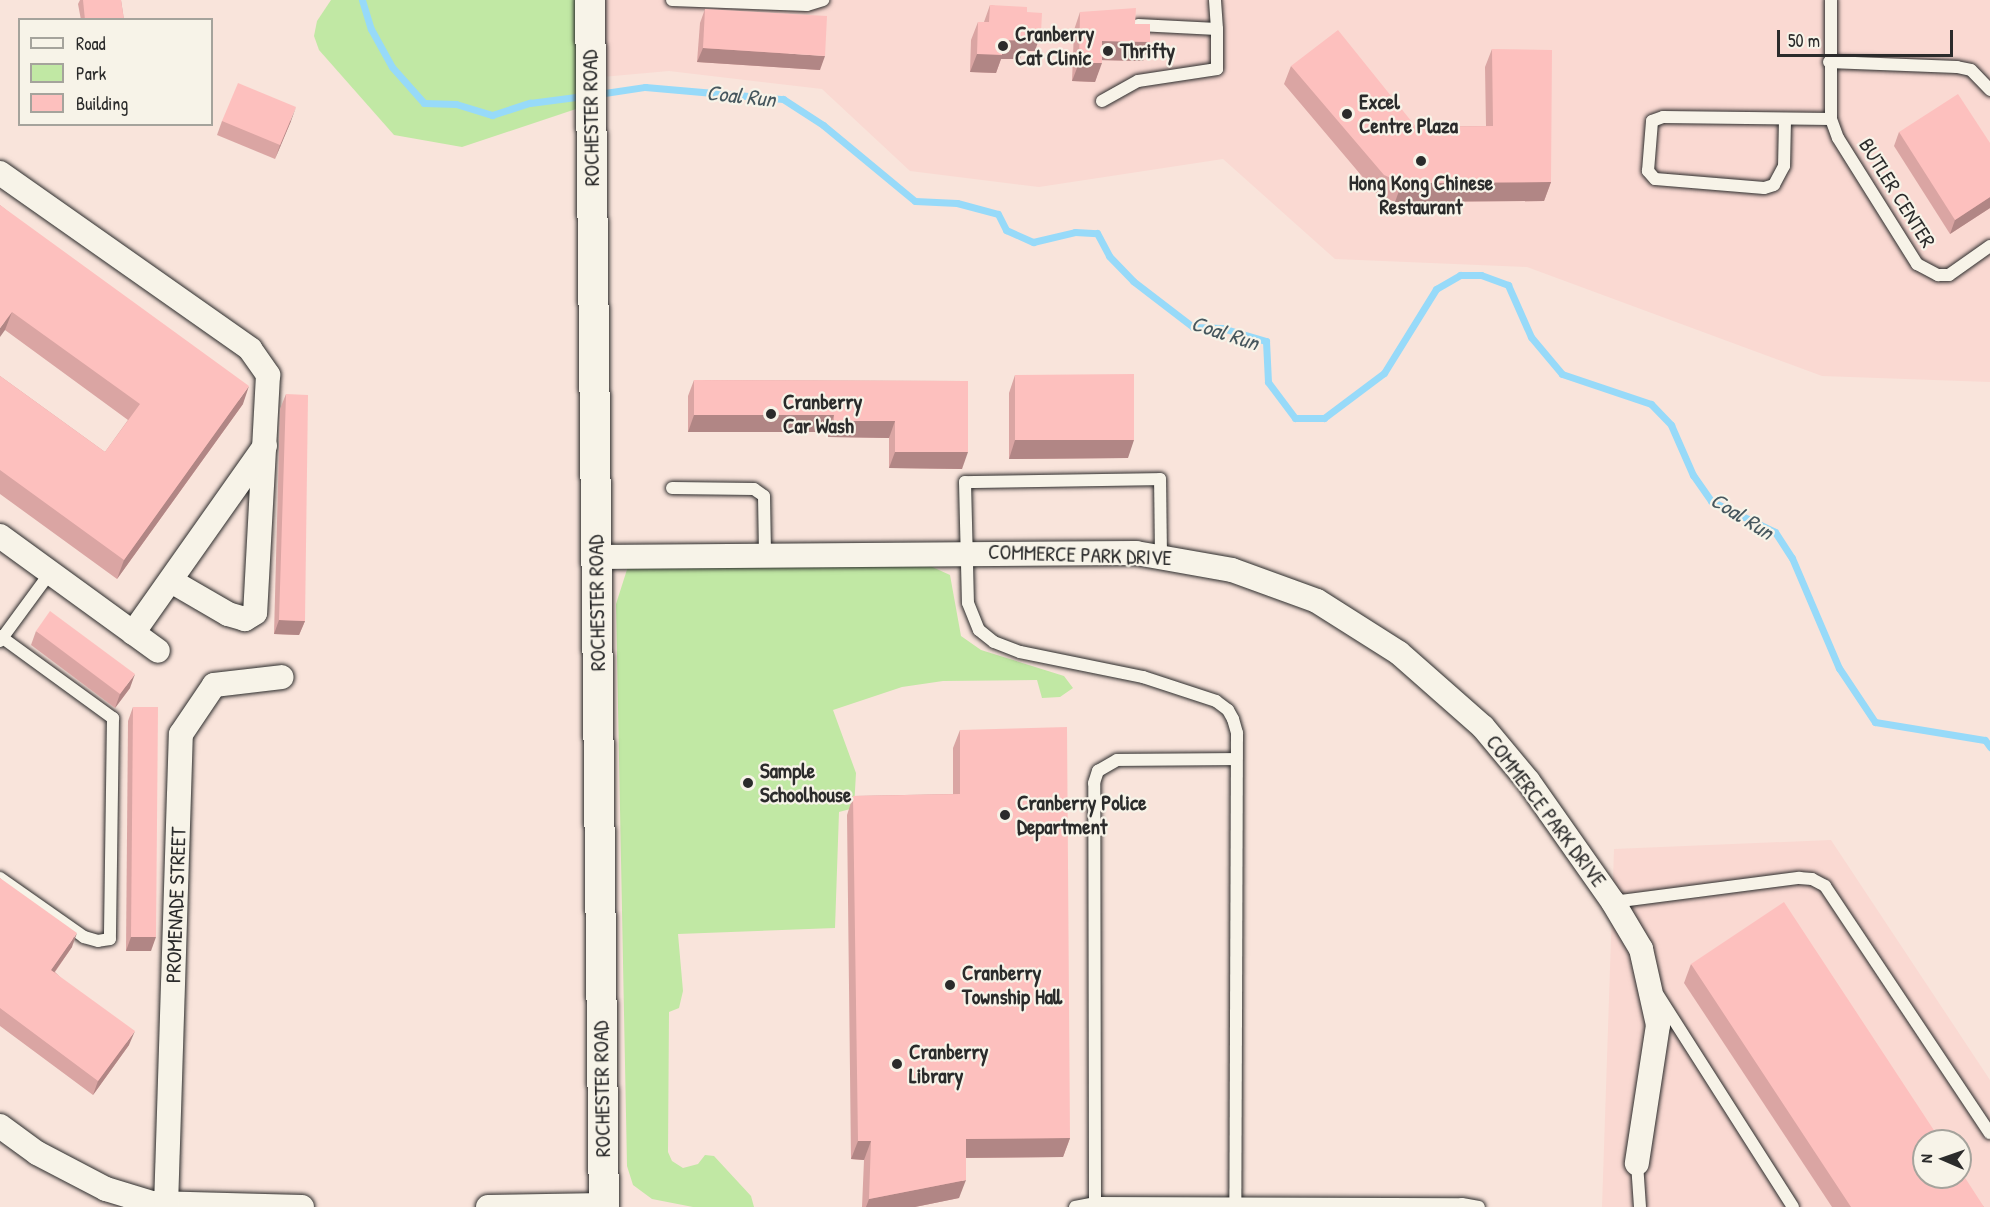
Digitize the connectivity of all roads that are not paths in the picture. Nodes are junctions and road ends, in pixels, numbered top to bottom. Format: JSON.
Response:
{"nodes":[{"id":1,"x":590,"y":0,"type":"edge"},
{"id":2,"x":672,"y":0,"type":"edge"},
{"id":3,"x":823,"y":0,"type":"edge"},
{"id":4,"x":1215,"y":0,"type":"edge"},
{"id":5,"x":1831,"y":0,"type":"edge"},
{"id":6,"x":1138,"y":26,"type":"edge"},
{"id":7,"x":1217,"y":29,"type":"junction"},
{"id":8,"x":1829,"y":62,"type":"junction"},
{"id":9,"x":1990,"y":90,"type":"edge"},
{"id":10,"x":1102,"y":100,"type":"dead end"},
{"id":11,"x":1831,"y":119,"type":"junction"},
{"id":12,"x":1785,"y":120,"type":"junction"},
{"id":13,"x":0,"y":172,"type":"edge"},
{"id":14,"x":1990,"y":246,"type":"edge"},
{"id":15,"x":265,"y":446,"type":"junction"},
{"id":16,"x":672,"y":488,"type":"dead end"},
{"id":17,"x":0,"y":536,"type":"edge"},
{"id":18,"x":967,"y":552,"type":"junction"},
{"id":19,"x":765,"y":555,"type":"junction"},
{"id":20,"x":1161,"y":556,"type":"junction"},
{"id":21,"x":596,"y":557,"type":"junction"},
{"id":22,"x":50,"y":573,"type":"junction"},
{"id":23,"x":171,"y":581,"type":"junction"},
{"id":24,"x":133,"y":633,"type":"junction"},
{"id":25,"x":1,"y":638,"type":"edge"},
{"id":26,"x":158,"y":651,"type":"dead end"},
{"id":27,"x":282,"y":677,"type":"dead end"},
{"id":28,"x":1236,"y":759,"type":"junction"},
{"id":29,"x":0,"y":878,"type":"edge"},
{"id":30,"x":1614,"y":902,"type":"junction"},
{"id":31,"x":1653,"y":986,"type":"junction"},
{"id":32,"x":0,"y":1126,"type":"edge"},
{"id":33,"x":1990,"y":1133,"type":"edge"},
{"id":34,"x":1637,"y":1163,"type":"junction"},
{"id":35,"x":1095,"y":1203,"type":"junction"},
{"id":36,"x":1235,"y":1203,"type":"junction"},
{"id":37,"x":166,"y":1205,"type":"edge"},
{"id":38,"x":607,"y":1206,"type":"edge"},
{"id":39,"x":302,"y":1207,"type":"edge"},
{"id":40,"x":488,"y":1207,"type":"edge"},
{"id":41,"x":1075,"y":1207,"type":"edge"},
{"id":42,"x":1479,"y":1207,"type":"edge"},
{"id":43,"x":1634,"y":1207,"type":"edge"},
{"id":44,"x":1640,"y":1207,"type":"edge"},
{"id":45,"x":1793,"y":1207,"type":"edge"}],
"edges":[{"from":1,"to":21,"type":"street","name":"ROCHESTER ROAD"},
{"from":2,"to":3,"type":"lane"},
{"from":4,"to":7,"type":"lane"},
{"from":5,"to":8,"type":"lane","name":"BUTLER CENTER"},
{"from":6,"to":7,"type":"lane"},
{"from":7,"to":10,"type":"lane"},
{"from":8,"to":9,"type":"lane"},
{"from":8,"to":11,"type":"lane","name":"BUTLER CENTER"},
{"from":11,"to":12,"type":"lane"},
{"from":11,"to":14,"type":"lane","name":"BUTLER CENTER"},
{"from":12,"to":12,"type":"lane"},
{"from":13,"to":15,"type":"street"},
{"from":15,"to":23,"type":"street"},
{"from":15,"to":23,"type":"street"},
{"from":16,"to":19,"type":"lane"},
{"from":17,"to":22,"type":"street"},
{"from":18,"to":19,"type":"street","name":"COMMERCE PARK DRIVE"},
{"from":18,"to":20,"type":"street","name":"COMMERCE PARK DRIVE"},
{"from":18,"to":20,"type":"lane"},
{"from":18,"to":28,"type":"lane"},
{"from":19,"to":21,"type":"street","name":"COMMERCE PARK DRIVE"},
{"from":20,"to":30,"type":"street","name":"COMMERCE PARK DRIVE"},
{"from":21,"to":38,"type":"street","name":"ROCHESTER ROAD"},
{"from":22,"to":24,"type":"street"},
{"from":22,"to":25,"type":"lane"},
{"from":23,"to":24,"type":"street"},
{"from":24,"to":26,"type":"street"},
{"from":25,"to":29,"type":"lane"},
{"from":27,"to":37,"type":"street","name":"PROMENADE STREET"},
{"from":28,"to":35,"type":"lane"},
{"from":28,"to":36,"type":"lane"},
{"from":30,"to":31,"type":"street","name":"COMMERCE PARK DRIVE"},
{"from":30,"to":33,"type":"lane"},
{"from":31,"to":34,"type":"street","name":"COMMERCE PARK DRIVE"},
{"from":31,"to":45,"type":"lane"},
{"from":32,"to":37,"type":"street"},
{"from":34,"to":43,"type":"lane"},
{"from":34,"to":44,"type":"lane","name":"COMMERCE PARK DRIVE"},
{"from":35,"to":36,"type":"lane"},
{"from":35,"to":41,"type":"lane"},
{"from":36,"to":42,"type":"lane"},
{"from":37,"to":39,"type":"street"},
{"from":38,"to":40,"type":"street"}]}
